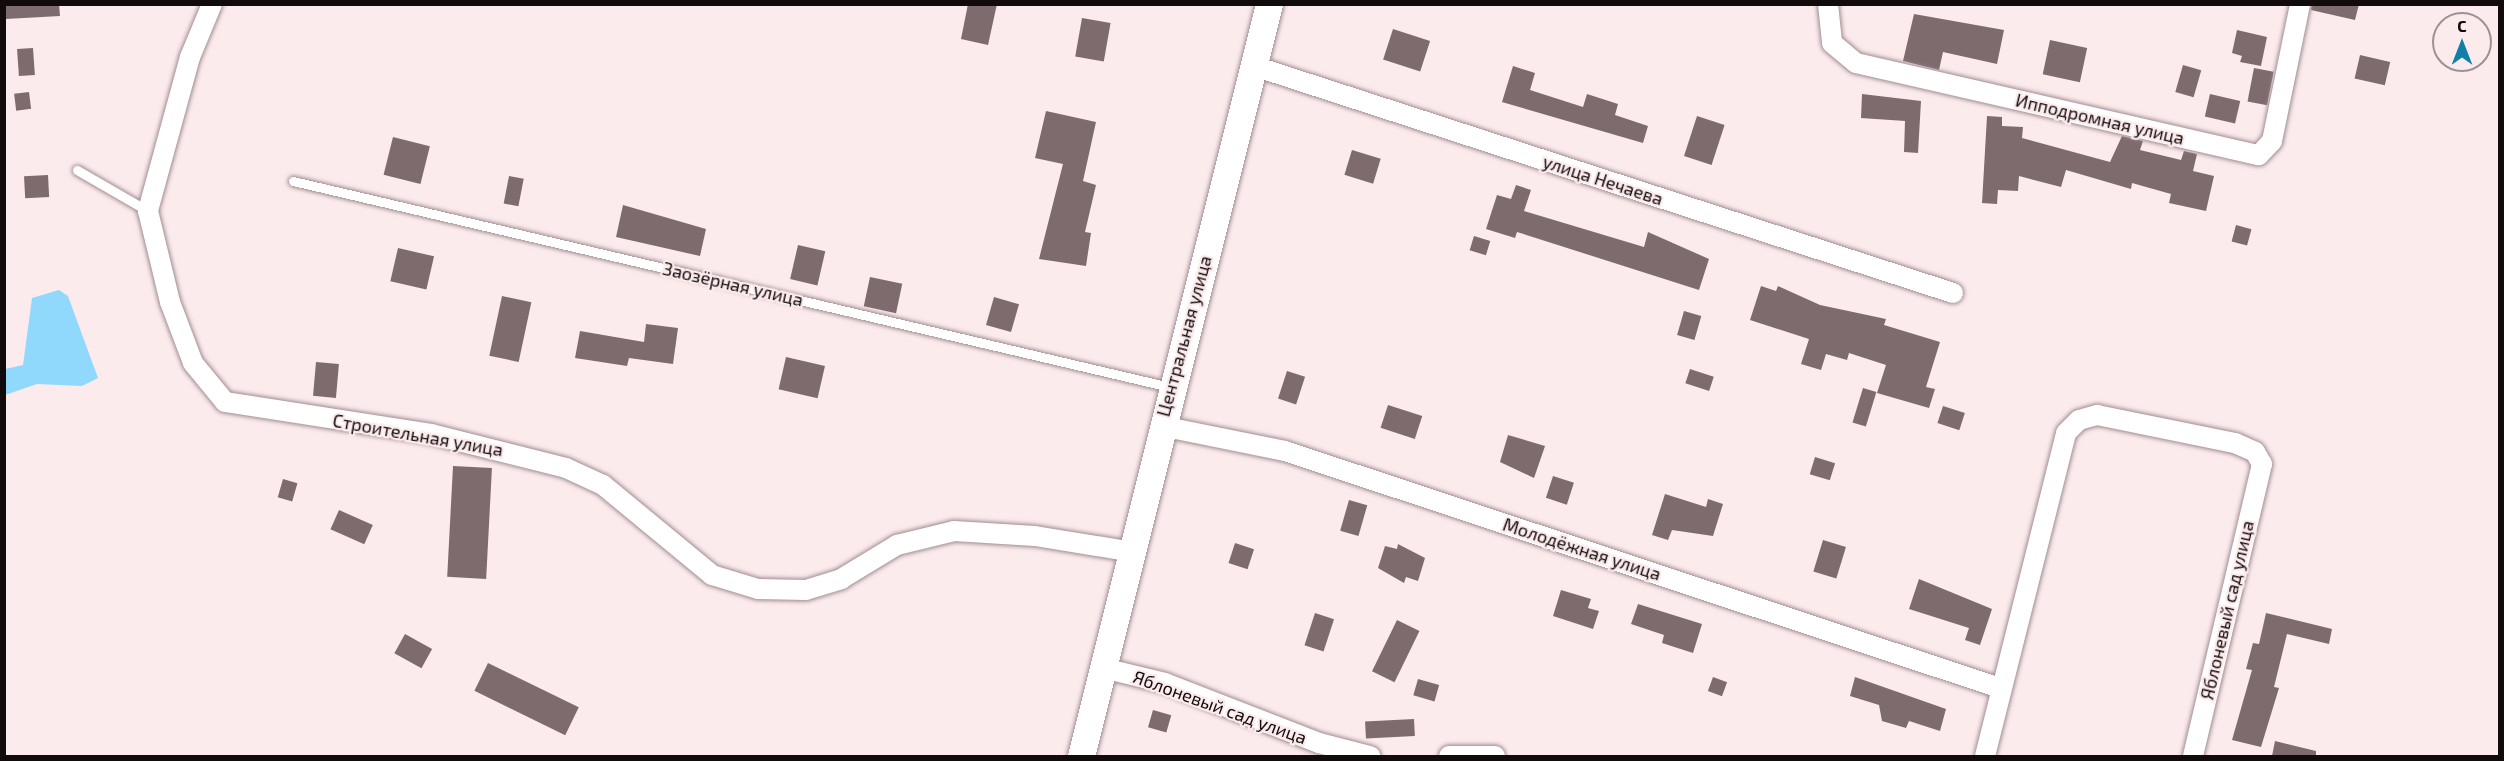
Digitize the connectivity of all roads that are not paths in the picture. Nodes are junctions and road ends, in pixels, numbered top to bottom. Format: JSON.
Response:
{"nodes":[{"id":1,"x":212,"y":4,"type":"edge"},
{"id":2,"x":1269,"y":4,"type":"edge"},
{"id":3,"x":1828,"y":4,"type":"edge"},
{"id":4,"x":2300,"y":4,"type":"edge"},
{"id":5,"x":1254,"y":66,"type":"junction"},
{"id":6,"x":77,"y":170,"type":"dead end"},
{"id":7,"x":293,"y":181,"type":"dead end"},
{"id":8,"x":148,"y":211,"type":"junction"},
{"id":9,"x":1953,"y":293,"type":"dead end"},
{"id":10,"x":1172,"y":387,"type":"junction"},
{"id":11,"x":1161,"y":426,"type":"junction"},
{"id":12,"x":1128,"y":551,"type":"junction"},
{"id":13,"x":1103,"y":668,"type":"junction"},
{"id":14,"x":2000,"y":688,"type":"junction"},
{"id":15,"x":1081,"y":756,"type":"edge"},
{"id":16,"x":1370,"y":756,"type":"edge"},
{"id":17,"x":1449,"y":756,"type":"edge"},
{"id":18,"x":1495,"y":756,"type":"edge"},
{"id":19,"x":1985,"y":756,"type":"edge"},
{"id":20,"x":2193,"y":756,"type":"edge"}],
"edges":[{"from":1,"to":8,"type":"street","name":"Строительная улица"},
{"from":2,"to":5,"type":"street","name":"Центральная улица"},
{"from":3,"to":4,"type":"street","name":"Ипподромная улица"},
{"from":5,"to":9,"type":"street","name":"улица Нечаева"},
{"from":5,"to":10,"type":"street","name":"Центральная улица"},
{"from":6,"to":8,"type":"lane"},
{"from":7,"to":10,"type":"lane","name":"Заозёрная улица"},
{"from":8,"to":12,"type":"street","name":"Строительная улица"},
{"from":10,"to":11,"type":"street","name":"Центральная улица"},
{"from":11,"to":12,"type":"street","name":"Центральная улица"},
{"from":11,"to":14,"type":"street","name":"Молодёжная улица"},
{"from":12,"to":13,"type":"street","name":"Центральная улица"},
{"from":13,"to":15,"type":"street","name":"Центральная улица"},
{"from":13,"to":16,"type":"street","name":"Яблоневый сад улица"},
{"from":14,"to":19,"type":"street"},
{"from":14,"to":20,"type":"street","name":"Яблоневый сад улица"},
{"from":17,"to":18,"type":"street"}]}
